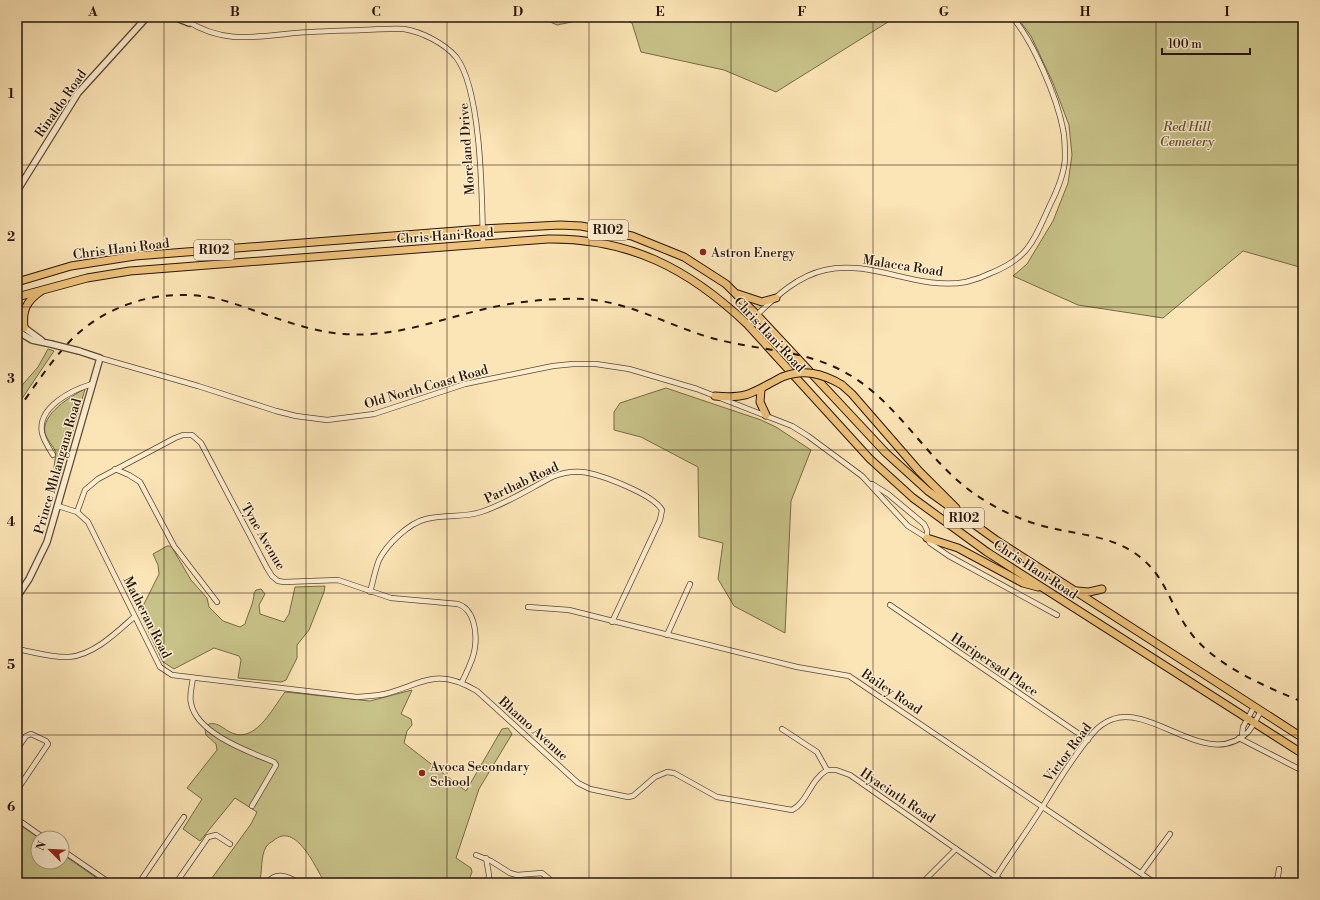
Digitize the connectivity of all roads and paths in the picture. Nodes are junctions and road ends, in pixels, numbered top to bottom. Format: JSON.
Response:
{"nodes":[{"id":1,"x":147,"y":17,"type":"edge"},
{"id":2,"x":174,"y":17,"type":"edge"},
{"id":3,"x":181,"y":17,"type":"edge"},
{"id":4,"x":1012,"y":17,"type":"edge"},
{"id":5,"x":189,"y":23,"type":"junction"},
{"id":6,"x":17,"y":191,"type":"edge"},
{"id":7,"x":482,"y":229,"type":"junction"},
{"id":8,"x":483,"y":244,"type":"junction"},
{"id":9,"x":17,"y":275,"type":"edge"},
{"id":10,"x":30,"y":278,"type":"junction"},
{"id":11,"x":17,"y":282,"type":"edge"},
{"id":12,"x":46,"y":288,"type":"junction"},
{"id":13,"x":738,"y":294,"type":"junction"},
{"id":14,"x":17,"y":297,"type":"edge"},
{"id":15,"x":776,"y":298,"type":"junction"},
{"id":16,"x":757,"y":315,"type":"junction"},
{"id":17,"x":17,"y":317,"type":"edge"},
{"id":18,"x":747,"y":324,"type":"junction"},
{"id":19,"x":21,"y":329,"type":"edge"},
{"id":20,"x":100,"y":358,"type":"junction"},
{"id":21,"x":92,"y":384,"type":"junction"},
{"id":22,"x":761,"y":390,"type":"junction"},
{"id":23,"x":715,"y":396,"type":"junction"},
{"id":24,"x":766,"y":415,"type":"junction"},
{"id":25,"x":53,"y":456,"type":"dead end"},
{"id":26,"x":115,"y":469,"type":"junction"},
{"id":27,"x":868,"y":482,"type":"junction"},
{"id":28,"x":58,"y":506,"type":"junction"},
{"id":29,"x":77,"y":512,"type":"junction"},
{"id":30,"x":963,"y":517,"type":"junction"},
{"id":31,"x":927,"y":538,"type":"junction"},
{"id":32,"x":690,"y":584,"type":"dead end"},
{"id":33,"x":1102,"y":589,"type":"dead end"},
{"id":34,"x":1048,"y":590,"type":"junction"},
{"id":35,"x":1075,"y":590,"type":"junction"},
{"id":36,"x":370,"y":592,"type":"junction"},
{"id":37,"x":17,"y":597,"type":"edge"},
{"id":38,"x":217,"y":602,"type":"dead end"},
{"id":39,"x":890,"y":605,"type":"dead end"},
{"id":40,"x":528,"y":607,"type":"dead end"},
{"id":41,"x":1057,"y":615,"type":"dead end"},
{"id":42,"x":134,"y":617,"type":"junction"},
{"id":43,"x":612,"y":622,"type":"junction"},
{"id":44,"x":667,"y":635,"type":"junction"},
{"id":45,"x":17,"y":649,"type":"edge"},
{"id":46,"x":193,"y":678,"type":"junction"},
{"id":47,"x":462,"y":682,"type":"junction"},
{"id":48,"x":1257,"y":709,"type":"junction"},
{"id":49,"x":1250,"y":721,"type":"junction"},
{"id":50,"x":782,"y":729,"type":"dead end"},
{"id":51,"x":1240,"y":736,"type":"junction"},
{"id":52,"x":1303,"y":738,"type":"edge"},
{"id":53,"x":1088,"y":740,"type":"junction"},
{"id":54,"x":17,"y":749,"type":"edge"},
{"id":55,"x":1303,"y":754,"type":"edge"},
{"id":56,"x":827,"y":770,"type":"junction"},
{"id":57,"x":1303,"y":771,"type":"edge"},
{"id":58,"x":17,"y":790,"type":"edge"},
{"id":59,"x":252,"y":806,"type":"dead end"},
{"id":60,"x":1042,"y":807,"type":"junction"},
{"id":61,"x":184,"y":817,"type":"dead end"},
{"id":62,"x":17,"y":819,"type":"edge"},
{"id":63,"x":33,"y":830,"type":"edge"},
{"id":64,"x":1170,"y":834,"type":"dead end"},
{"id":65,"x":230,"y":844,"type":"dead end"},
{"id":66,"x":956,"y":849,"type":"junction"},
{"id":67,"x":476,"y":855,"type":"dead end"},
{"id":68,"x":70,"y":856,"type":"edge"},
{"id":69,"x":486,"y":858,"type":"junction"},
{"id":70,"x":1279,"y":869,"type":"dead end"},
{"id":71,"x":1141,"y":873,"type":"junction"},
{"id":72,"x":996,"y":877,"type":"junction"},
{"id":73,"x":110,"y":883,"type":"edge"},
{"id":74,"x":139,"y":883,"type":"edge"},
{"id":75,"x":176,"y":883,"type":"edge"},
{"id":76,"x":267,"y":883,"type":"edge"},
{"id":77,"x":299,"y":883,"type":"edge"},
{"id":78,"x":488,"y":883,"type":"edge"},
{"id":79,"x":554,"y":883,"type":"edge"},
{"id":80,"x":922,"y":883,"type":"edge"},
{"id":81,"x":1005,"y":883,"type":"edge"},
{"id":82,"x":1155,"y":883,"type":"edge"},
{"id":83,"x":1275,"y":883,"type":"edge"}],
"edges":[{"from":1,"to":6,"type":"street","name":"Rinaldo Road"},
{"from":2,"to":5,"type":"street"},
{"from":3,"to":5,"type":"street","name":"Moreland Drive"},
{"from":4,"to":15,"type":"street","name":"Malacca Road"},
{"from":5,"to":7,"type":"street","name":"Moreland Drive"},
{"from":7,"to":8,"type":"street","name":"Moreland Drive"},
{"from":7,"to":10,"type":"main road","name":"Chris Hani Road","number":"R102"},
{"from":7,"to":13,"type":"main road","name":"Chris Hani Road","number":"R102"},
{"from":8,"to":12,"type":"main road","name":"Chris Hani Road","number":"R102"},
{"from":8,"to":18,"type":"main road","name":"Chris Hani Road","number":"R102"},
{"from":9,"to":10,"type":"main road"},
{"from":10,"to":11,"type":"main road","name":"Chris Hani Road","number":"R102"},
{"from":12,"to":14,"type":"main road","name":"Chris Hani Road","number":"R102"},
{"from":12,"to":19,"type":"main road"},
{"from":13,"to":15,"type":"main road"},
{"from":13,"to":16,"type":"main road","name":"Chris Hani Road","number":"R102"},
{"from":15,"to":16,"type":"street","name":"Malacca Road"},
{"from":16,"to":18,"type":"street","name":"Malacca Road"},
{"from":16,"to":30,"type":"main road","name":"Chris Hani Road","number":"R102"},
{"from":17,"to":19,"type":"street","name":"Old North Coast Road"},
{"from":18,"to":34,"type":"main road","name":"Chris Hani Road","number":"R102"},
{"from":19,"to":20,"type":"street","name":"Old North Coast Road","bridge":true},
{"from":20,"to":21,"type":"street","name":"Prince Mhlangana Road"},
{"from":20,"to":23,"type":"street","name":"Old North Coast Road"},
{"from":21,"to":25,"type":"street"},
{"from":21,"to":28,"type":"street","name":"Prince Mhlangana Road"},
{"from":22,"to":23,"type":"main road"},
{"from":22,"to":24,"type":"main road"},
{"from":22,"to":30,"type":"main road","bridge":true},
{"from":23,"to":24,"type":"street","name":"Old North Coast Road"},
{"from":24,"to":27,"type":"street","name":"Old North Coast Road"},
{"from":26,"to":29,"type":"street","name":"Tyne Avenue"},
{"from":26,"to":36,"type":"street","name":"Tyne Avenue"},
{"from":26,"to":38,"type":"street"},
{"from":27,"to":31,"type":"street","name":"Old North Coast Road"},
{"from":27,"to":31,"type":"street","name":"Old North Coast Road"},
{"from":28,"to":29,"type":"street"},
{"from":28,"to":37,"type":"street","name":"Prince Mhlangana Road"},
{"from":29,"to":42,"type":"street","name":"Matheran Road"},
{"from":30,"to":35,"type":"main road","name":"Chris Hani Road","number":"R102"},
{"from":31,"to":34,"type":"main road"},
{"from":31,"to":41,"type":"street","name":"Old North Coast Road"},
{"from":32,"to":44,"type":"street"},
{"from":33,"to":35,"type":"main road"},
{"from":34,"to":49,"type":"main road","name":"Chris Hani Road","number":"R102"},
{"from":35,"to":48,"type":"main road","name":"Chris Hani Road","number":"R102"},
{"from":36,"to":43,"type":"street","name":"Parthab Road"},
{"from":36,"to":47,"type":"street","name":"Tyne Avenue"},
{"from":39,"to":53,"type":"street","name":"Haripersad Place"},
{"from":40,"to":43,"type":"street","name":"Bailey Road"},
{"from":42,"to":45,"type":"street"},
{"from":42,"to":46,"type":"street","name":"Matheran Road"},
{"from":43,"to":44,"type":"street","name":"Bailey Road"},
{"from":44,"to":60,"type":"street","name":"Bailey Road"},
{"from":46,"to":47,"type":"street","name":"Bhamo Avenue"},
{"from":46,"to":59,"type":"street"},
{"from":47,"to":56,"type":"street","name":"Bhamo Avenue"},
{"from":48,"to":49,"type":"street"},
{"from":48,"to":49,"type":"street"},
{"from":48,"to":52,"type":"main road","name":"Chris Hani Road","number":"R102"},
{"from":49,"to":51,"type":"street"},
{"from":49,"to":51,"type":"street"},
{"from":49,"to":55,"type":"main road","name":"Chris Hani Road","number":"R102"},
{"from":50,"to":56,"type":"street"},
{"from":51,"to":53,"type":"street","name":"Victor Road"},
{"from":51,"to":57,"type":"street"},
{"from":53,"to":60,"type":"street","name":"Victor Road"},
{"from":54,"to":58,"type":"street"},
{"from":56,"to":66,"type":"street","name":"Hyacinth Road"},
{"from":60,"to":71,"type":"street","name":"Bailey Road"},
{"from":60,"to":72,"type":"street","name":"Victor Road"},
{"from":61,"to":74,"type":"street"},
{"from":62,"to":63,"type":"street"},
{"from":64,"to":71,"type":"street"},
{"from":65,"to":75,"type":"street"},
{"from":66,"to":72,"type":"street","name":"Hyacinth Road"},
{"from":66,"to":80,"type":"street"},
{"from":67,"to":69,"type":"street"},
{"from":68,"to":73,"type":"street"},
{"from":69,"to":78,"type":"street"},
{"from":69,"to":79,"type":"street"},
{"from":70,"to":83,"type":"street"},
{"from":71,"to":82,"type":"street","name":"Bailey Road"},
{"from":72,"to":81,"type":"street","name":"Hyacinth Road"},
{"from":76,"to":77,"type":"street"}]}
